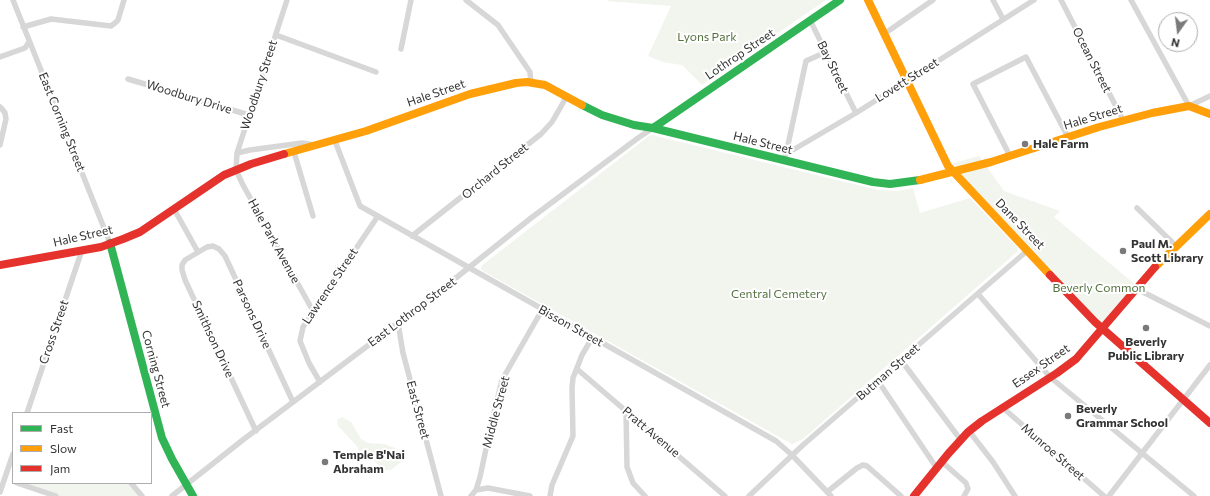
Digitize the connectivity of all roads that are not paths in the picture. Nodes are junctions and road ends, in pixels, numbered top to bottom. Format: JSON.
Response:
{"nodes":[{"id":1,"x":13,"y":0,"type":"edge"},
{"id":2,"x":124,"y":0,"type":"edge"},
{"id":3,"x":287,"y":0,"type":"edge"},
{"id":4,"x":411,"y":0,"type":"edge"},
{"id":5,"x":466,"y":0,"type":"edge"},
{"id":6,"x":840,"y":0,"type":"edge"},
{"id":7,"x":868,"y":0,"type":"edge"},
{"id":8,"x":933,"y":0,"type":"edge"},
{"id":9,"x":993,"y":0,"type":"edge"},
{"id":10,"x":1034,"y":0,"type":"edge"},
{"id":11,"x":1061,"y":0,"type":"edge"},
{"id":12,"x":1131,"y":0,"type":"edge"},
{"id":13,"x":1003,"y":19,"type":"junction"},
{"id":14,"x":810,"y":20,"type":"junction"},
{"id":15,"x":23,"y":27,"type":"junction"},
{"id":16,"x":884,"y":34,"type":"junction"},
{"id":17,"x":276,"y":35,"type":"junction"},
{"id":18,"x":29,"y":42,"type":"junction"},
{"id":19,"x":401,"y":49,"type":"dead end"},
{"id":20,"x":826,"y":52,"type":"junction"},
{"id":21,"x":0,"y":57,"type":"edge"},
{"id":22,"x":376,"y":72,"type":"dead end"},
{"id":23,"x":128,"y":79,"type":"dead end"},
{"id":24,"x":906,"y":80,"type":"junction"},
{"id":25,"x":531,"y":83,"type":"junction"},
{"id":26,"x":567,"y":96,"type":"junction"},
{"id":27,"x":1210,"y":96,"type":"edge"},
{"id":28,"x":1189,"y":106,"type":"junction"},
{"id":29,"x":0,"y":108,"type":"edge"},
{"id":30,"x":856,"y":113,"type":"junction"},
{"id":31,"x":1210,"y":114,"type":"edge"},
{"id":32,"x":249,"y":115,"type":"junction"},
{"id":33,"x":1123,"y":120,"type":"junction"},
{"id":34,"x":653,"y":128,"type":"junction"},
{"id":35,"x":1068,"y":137,"type":"junction"},
{"id":36,"x":335,"y":141,"type":"junction"},
{"id":37,"x":0,"y":145,"type":"edge"},
{"id":38,"x":317,"y":145,"type":"junction"},
{"id":39,"x":294,"y":152,"type":"junction"},
{"id":40,"x":237,"y":153,"type":"junction"},
{"id":41,"x":1010,"y":156,"type":"junction"},
{"id":42,"x":785,"y":157,"type":"junction"},
{"id":43,"x":236,"y":170,"type":"junction"},
{"id":44,"x":954,"y":172,"type":"junction"},
{"id":45,"x":1137,"y":208,"type":"dead end"},
{"id":46,"x":174,"y":209,"type":"junction"},
{"id":47,"x":1210,"y":214,"type":"edge"},
{"id":48,"x":313,"y":216,"type":"dead end"},
{"id":49,"x":378,"y":216,"type":"junction"},
{"id":50,"x":412,"y":236,"type":"junction"},
{"id":51,"x":110,"y":243,"type":"junction"},
{"id":52,"x":1176,"y":246,"type":"junction"},
{"id":53,"x":82,"y":250,"type":"junction"},
{"id":54,"x":1028,"y":250,"type":"junction"},
{"id":55,"x":198,"y":252,"type":"junction"},
{"id":56,"x":0,"y":265,"type":"edge"},
{"id":57,"x":469,"y":268,"type":"junction"},
{"id":58,"x":1135,"y":288,"type":"junction"},
{"id":59,"x":978,"y":294,"type":"junction"},
{"id":60,"x":542,"y":310,"type":"junction"},
{"id":61,"x":313,"y":311,"type":"junction"},
{"id":62,"x":398,"y":323,"type":"junction"},
{"id":63,"x":1210,"y":326,"type":"edge"},
{"id":64,"x":1101,"y":328,"type":"junction"},
{"id":65,"x":592,"y":338,"type":"junction"},
{"id":66,"x":901,"y":360,"type":"junction"},
{"id":67,"x":1210,"y":365,"type":"edge"},
{"id":68,"x":577,"y":369,"type":"junction"},
{"id":69,"x":1050,"y":377,"type":"junction"},
{"id":70,"x":878,"y":381,"type":"junction"},
{"id":71,"x":320,"y":382,"type":"junction"},
{"id":72,"x":1184,"y":400,"type":"junction"},
{"id":73,"x":293,"y":402,"type":"junction"},
{"id":74,"x":1002,"y":408,"type":"junction"},
{"id":75,"x":626,"y":410,"type":"junction"},
{"id":76,"x":27,"y":412,"type":"edge"},
{"id":77,"x":1210,"y":423,"type":"edge"},
{"id":78,"x":256,"y":431,"type":"junction"},
{"id":79,"x":969,"y":431,"type":"junction"},
{"id":80,"x":960,"y":439,"type":"junction"},
{"id":81,"x":1142,"y":453,"type":"junction"},
{"id":82,"x":792,"y":455,"type":"junction"},
{"id":83,"x":12,"y":458,"type":"edge"},
{"id":84,"x":939,"y":464,"type":"junction"},
{"id":85,"x":19,"y":484,"type":"edge"},
{"id":86,"x":132,"y":484,"type":"edge"},
{"id":87,"x":186,"y":485,"type":"junction"},
{"id":88,"x":476,"y":490,"type":"junction"},
{"id":89,"x":0,"y":492,"type":"edge"},
{"id":90,"x":829,"y":494,"type":"edge"},
{"id":91,"x":56,"y":496,"type":"edge"},
{"id":92,"x":142,"y":496,"type":"edge"},
{"id":93,"x":172,"y":496,"type":"edge"},
{"id":94,"x":193,"y":496,"type":"edge"},
{"id":95,"x":442,"y":496,"type":"edge"},
{"id":96,"x":471,"y":496,"type":"edge"},
{"id":97,"x":530,"y":496,"type":"edge"},
{"id":98,"x":550,"y":496,"type":"edge"},
{"id":99,"x":645,"y":496,"type":"edge"},
{"id":100,"x":725,"y":496,"type":"edge"},
{"id":101,"x":749,"y":496,"type":"edge"},
{"id":102,"x":902,"y":496,"type":"edge"},
{"id":103,"x":914,"y":496,"type":"edge"},
{"id":104,"x":964,"y":496,"type":"edge"},
{"id":105,"x":1015,"y":496,"type":"edge"},
{"id":106,"x":1104,"y":496,"type":"edge"},
{"id":107,"x":1109,"y":496,"type":"edge"},
{"id":108,"x":1193,"y":496,"type":"edge"}],
"edges":[{"from":1,"to":15,"type":"street","name":"East Corning Street"},
{"from":2,"to":15,"type":"street"},
{"from":3,"to":17,"type":"street","name":"Woodbury Street"},
{"from":4,"to":19,"type":"street"},
{"from":5,"to":25,"type":"street"},
{"from":6,"to":14,"type":"main road","name":"Lothrop Street"},
{"from":7,"to":16,"type":"main road","name":"Dane Street"},
{"from":8,"to":16,"type":"street"},
{"from":9,"to":13,"type":"street"},
{"from":10,"to":13,"type":"street","name":"Lovett Street"},
{"from":11,"to":33,"type":"street","name":"Ocean Street"},
{"from":12,"to":28,"type":"street"},
{"from":13,"to":24,"type":"street","name":"Lovett Street"},
{"from":14,"to":20,"type":"street","name":"Bay Street"},
{"from":14,"to":34,"type":"main road","name":"Lothrop Street"},
{"from":15,"to":18,"type":"street","name":"East Corning Street"},
{"from":16,"to":24,"type":"main road","name":"Dane Street"},
{"from":17,"to":22,"type":"street"},
{"from":17,"to":32,"type":"street","name":"Woodbury Street"},
{"from":18,"to":21,"type":"street"},
{"from":18,"to":51,"type":"street","name":"East Corning Street"},
{"from":20,"to":30,"type":"street","name":"Bay Street"},
{"from":20,"to":42,"type":"street"},
{"from":23,"to":32,"type":"street","name":"Woodbury Drive"},
{"from":24,"to":30,"type":"street","name":"Lovett Street"},
{"from":24,"to":44,"type":"main road","name":"Dane Street"},
{"from":25,"to":26,"type":"main road","name":"Hale Street"},
{"from":25,"to":36,"type":"main road","name":"Hale Street"},
{"from":26,"to":34,"type":"main road","name":"Hale Street"},
{"from":26,"to":50,"type":"street","name":"Orchard Street"},
{"from":27,"to":28,"type":"street"},
{"from":28,"to":31,"type":"main road","name":"Hale Street"},
{"from":28,"to":33,"type":"main road","name":"Hale Street"},
{"from":29,"to":37,"type":"street"},
{"from":30,"to":42,"type":"street","name":"Lovett Street"},
{"from":32,"to":40,"type":"street","name":"Woodbury Street"},
{"from":33,"to":35,"type":"main road","name":"Hale Street"},
{"from":34,"to":42,"type":"main road","name":"Hale Street"},
{"from":34,"to":57,"type":"street","name":"East Lothrop Street"},
{"from":35,"to":41,"type":"main road","name":"Hale Street"},
{"from":35,"to":41,"type":"street"},
{"from":36,"to":38,"type":"main road","name":"Hale Street"},
{"from":36,"to":49,"type":"street","name":"Bisson Street"},
{"from":38,"to":39,"type":"main road","name":"Hale Street"},
{"from":38,"to":40,"type":"street","name":"Hale Street"},
{"from":39,"to":43,"type":"main road","name":"Hale Street"},
{"from":39,"to":48,"type":"street"},
{"from":40,"to":43,"type":"street","name":"Woodbury Street"},
{"from":41,"to":44,"type":"main road","name":"Hale Street"},
{"from":42,"to":44,"type":"main road","name":"Hale Street"},
{"from":43,"to":46,"type":"main road","name":"Hale Street"},
{"from":43,"to":61,"type":"street","name":"Hale Park Avenue"},
{"from":44,"to":54,"type":"main road","name":"Dane Street"},
{"from":45,"to":52,"type":"street"},
{"from":46,"to":51,"type":"main road","name":"Hale Street"},
{"from":46,"to":55,"type":"street"},
{"from":47,"to":52,"type":"main road","name":"Essex Street"},
{"from":49,"to":50,"type":"street","name":"Bisson Street"},
{"from":49,"to":61,"type":"street","name":"Lawrence Street"},
{"from":50,"to":57,"type":"street","name":"Bisson Street"},
{"from":51,"to":53,"type":"main road","name":"Hale Street"},
{"from":51,"to":87,"type":"main road","name":"Corning Street"},
{"from":52,"to":58,"type":"main road","name":"Essex Street"},
{"from":53,"to":56,"type":"main road","name":"Hale Street"},
{"from":53,"to":76,"type":"street","name":"Cross Street"},
{"from":54,"to":59,"type":"street","name":"Butman Street"},
{"from":54,"to":64,"type":"main road","name":"Dane Street"},
{"from":55,"to":73,"type":"street","name":"Parsons Drive"},
{"from":55,"to":78,"type":"street","name":"Smithson Drive"},
{"from":57,"to":60,"type":"street","name":"Bisson Street"},
{"from":57,"to":62,"type":"street","name":"East Lothrop Street"},
{"from":58,"to":63,"type":"street"},
{"from":58,"to":64,"type":"main road","name":"Essex Street"},
{"from":59,"to":66,"type":"street","name":"Butman Street"},
{"from":59,"to":69,"type":"street"},
{"from":60,"to":65,"type":"street","name":"Bisson Street"},
{"from":60,"to":88,"type":"street","name":"Middle Street"},
{"from":61,"to":71,"type":"street","name":"Lawrence Street"},
{"from":62,"to":71,"type":"street","name":"East Lothrop Street"},
{"from":62,"to":95,"type":"street","name":"East Street"},
{"from":64,"to":69,"type":"main road","name":"Essex Street"},
{"from":64,"to":72,"type":"main road","name":"Dane Street"},
{"from":65,"to":68,"type":"street"},
{"from":65,"to":82,"type":"street","name":"Bisson Street"},
{"from":66,"to":70,"type":"street","name":"Butman Street"},
{"from":66,"to":80,"type":"street"},
{"from":67,"to":72,"type":"street"},
{"from":68,"to":75,"type":"street","name":"Pratt Avenue"},
{"from":68,"to":98,"type":"street"},
{"from":69,"to":74,"type":"main road","name":"Essex Street"},
{"from":69,"to":81,"type":"street"},
{"from":70,"to":82,"type":"street","name":"Butman Street"},
{"from":70,"to":84,"type":"street"},
{"from":71,"to":73,"type":"street","name":"East Lothrop Street"},
{"from":72,"to":77,"type":"main road","name":"Dane Street"},
{"from":72,"to":81,"type":"street"},
{"from":73,"to":78,"type":"street","name":"East Lothrop Street"},
{"from":74,"to":79,"type":"main road","name":"Essex Street"},
{"from":74,"to":106,"type":"street","name":"Munroe Street"},
{"from":75,"to":99,"type":"street"},
{"from":75,"to":100,"type":"street","name":"Pratt Avenue"},
{"from":78,"to":87,"type":"street","name":"East Lothrop Street"},
{"from":79,"to":80,"type":"main road","name":"Essex Street"},
{"from":79,"to":105,"type":"street"},
{"from":80,"to":84,"type":"main road","name":"Essex Street"},
{"from":81,"to":107,"type":"street"},
{"from":81,"to":108,"type":"street"},
{"from":82,"to":90,"type":"street","name":"Bisson Street"},
{"from":82,"to":101,"type":"street","name":"Butman Street"},
{"from":83,"to":89,"type":"street"},
{"from":84,"to":103,"type":"main road","name":"Essex Street"},
{"from":84,"to":104,"type":"street"},
{"from":85,"to":91,"type":"street"},
{"from":86,"to":92,"type":"street"},
{"from":87,"to":93,"type":"street","name":"East Lothrop Street"},
{"from":87,"to":94,"type":"main road","name":"Corning Street"},
{"from":88,"to":96,"type":"street","name":"Middle Street"},
{"from":88,"to":97,"type":"street"},
{"from":90,"to":102,"type":"street"}]}
